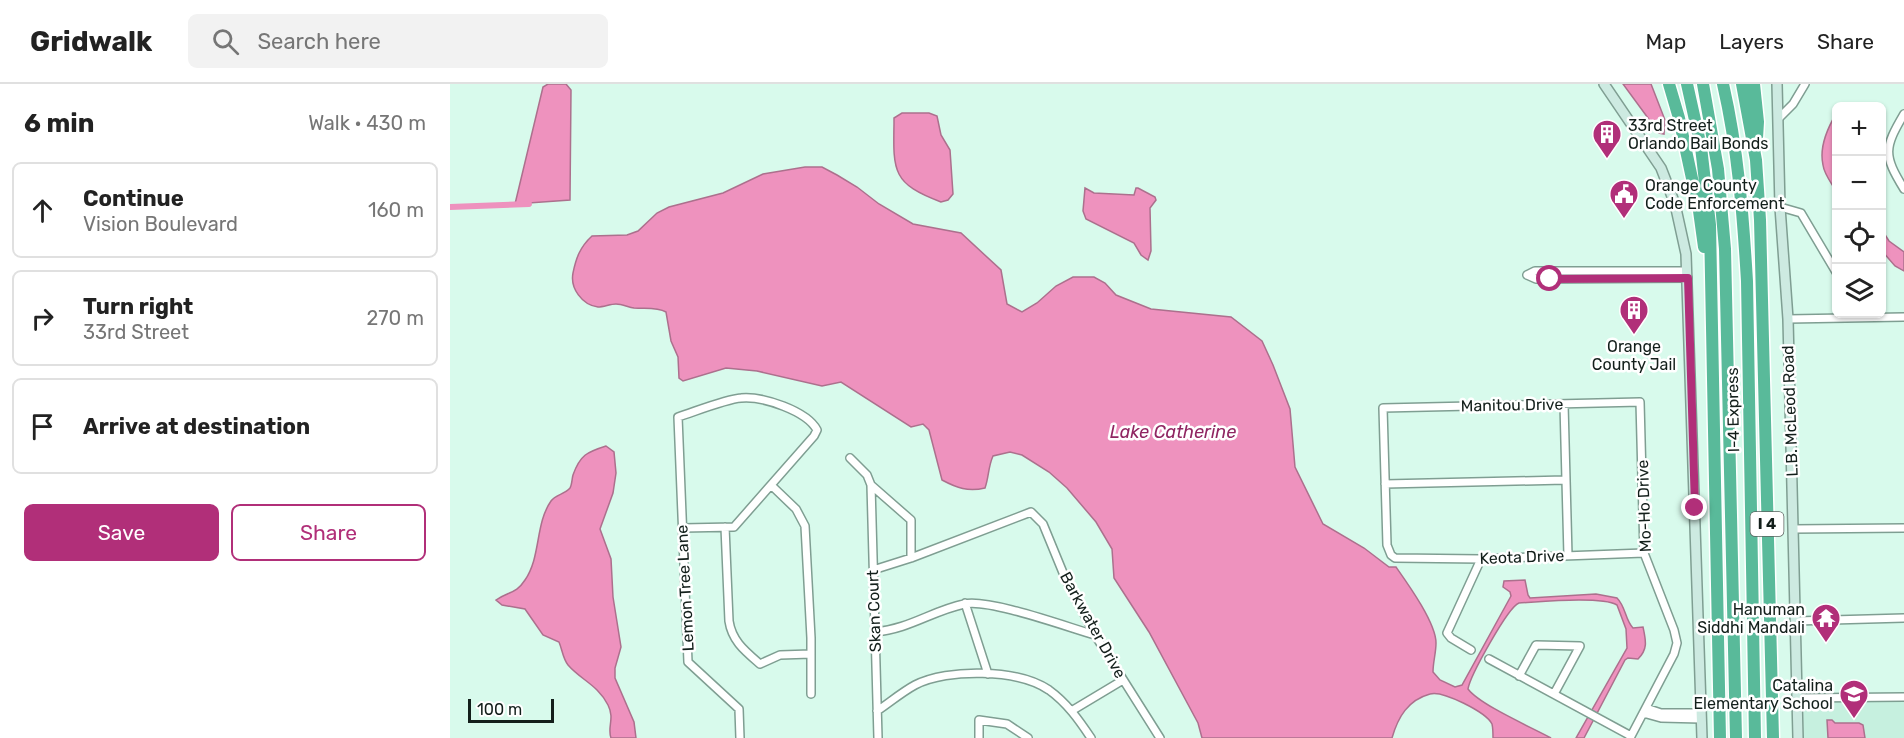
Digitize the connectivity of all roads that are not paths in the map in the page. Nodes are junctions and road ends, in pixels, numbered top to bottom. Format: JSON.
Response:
{"nodes":[{"id":1,"x":1604,"y":84,"type":"edge"},
{"id":2,"x":1669,"y":84,"type":"edge"},
{"id":3,"x":1687,"y":84,"type":"edge"},
{"id":4,"x":1703,"y":84,"type":"edge"},
{"id":5,"x":1723,"y":84,"type":"edge"},
{"id":6,"x":1742,"y":84,"type":"edge"},
{"id":7,"x":1754,"y":84,"type":"edge"},
{"id":8,"x":1777,"y":84,"type":"edge"},
{"id":9,"x":1805,"y":84,"type":"edge"},
{"id":10,"x":1904,"y":114,"type":"edge"},
{"id":11,"x":1778,"y":119,"type":"junction"},
{"id":12,"x":1756,"y":160,"type":"junction"},
{"id":13,"x":1904,"y":189,"type":"edge"},
{"id":14,"x":1780,"y":207,"type":"junction"},
{"id":15,"x":1832,"y":266,"type":"edge"},
{"id":16,"x":1688,"y":274,"type":"junction"},
{"id":17,"x":1832,"y":317,"type":"edge"},
{"id":18,"x":1886,"y":317,"type":"edge"},
{"id":19,"x":1904,"y":317,"type":"edge"},
{"id":20,"x":1788,"y":319,"type":"junction"},
{"id":21,"x":1713,"y":325,"type":"junction"},
{"id":22,"x":1640,"y":402,"type":"joint"},
{"id":23,"x":1564,"y":404,"type":"junction"},
{"id":24,"x":850,"y":458,"type":"dead end"},
{"id":25,"x":1565,"y":480,"type":"junction"},
{"id":26,"x":1385,"y":484,"type":"junction"},
{"id":27,"x":871,"y":485,"type":"junction"},
{"id":28,"x":772,"y":486,"type":"junction"},
{"id":29,"x":725,"y":527,"type":"junction"},
{"id":30,"x":682,"y":528,"type":"junction"},
{"id":31,"x":1904,"y":528,"type":"edge"},
{"id":32,"x":1793,"y":529,"type":"junction"},
{"id":33,"x":1644,"y":554,"type":"junction"},
{"id":34,"x":1568,"y":556,"type":"junction"},
{"id":35,"x":911,"y":558,"type":"junction"},
{"id":36,"x":1481,"y":559,"type":"junction"},
{"id":37,"x":873,"y":570,"type":"junction"},
{"id":38,"x":965,"y":603,"type":"junction"},
{"id":39,"x":1904,"y":618,"type":"edge"},
{"id":40,"x":1796,"y":621,"type":"junction"},
{"id":41,"x":875,"y":632,"type":"junction"},
{"id":42,"x":1095,"y":635,"type":"junction"},
{"id":43,"x":1471,"y":650,"type":"dead end"},
{"id":44,"x":811,"y":654,"type":"junction"},
{"id":45,"x":1489,"y":659,"type":"dead end"},
{"id":46,"x":988,"y":674,"type":"junction"},
{"id":47,"x":1519,"y":676,"type":"junction"},
{"id":48,"x":1123,"y":680,"type":"junction"},
{"id":49,"x":811,"y":694,"type":"dead end"},
{"id":50,"x":1554,"y":694,"type":"junction"},
{"id":51,"x":1904,"y":697,"type":"edge"},
{"id":52,"x":1797,"y":698,"type":"junction"},
{"id":53,"x":1072,"y":710,"type":"junction"},
{"id":54,"x":1645,"y":710,"type":"junction"},
{"id":55,"x":877,"y":711,"type":"junction"},
{"id":56,"x":1701,"y":716,"type":"junction"},
{"id":57,"x":1630,"y":737,"type":"edge"},
{"id":58,"x":740,"y":738,"type":"edge"},
{"id":59,"x":878,"y":738,"type":"edge"},
{"id":60,"x":979,"y":738,"type":"edge"},
{"id":61,"x":1029,"y":738,"type":"edge"},
{"id":62,"x":1091,"y":738,"type":"edge"},
{"id":63,"x":1160,"y":738,"type":"edge"},
{"id":64,"x":1702,"y":738,"type":"edge"},
{"id":65,"x":1720,"y":738,"type":"edge"},
{"id":66,"x":1736,"y":738,"type":"edge"},
{"id":67,"x":1755,"y":738,"type":"edge"},
{"id":68,"x":1773,"y":738,"type":"edge"},
{"id":69,"x":1798,"y":738,"type":"edge"}],
"edges":[{"from":1,"to":16,"type":"street"},
{"from":2,"to":21,"type":"highway"},
{"from":3,"to":21,"type":"highway"},
{"from":4,"to":66,"type":"highway","name":"I-4 Express"},
{"from":5,"to":67,"type":"highway","name":"I-4 Express"},
{"from":6,"to":12,"type":"highway","number":"I 4"},
{"from":7,"to":12,"type":"highway"},
{"from":8,"to":11,"type":"street","name":"L.B. McLeod Road"},
{"from":9,"to":11,"type":"street"},
{"from":10,"to":13,"type":"street"},
{"from":11,"to":14,"type":"street","name":"L.B. McLeod Road"},
{"from":12,"to":68,"type":"highway","number":"I 4"},
{"from":14,"to":15,"type":"street"},
{"from":14,"to":20,"type":"street","name":"L.B. McLeod Road"},
{"from":16,"to":16,"type":"street"},
{"from":16,"to":56,"type":"street"},
{"from":17,"to":20,"type":"street"},
{"from":18,"to":19,"type":"street"},
{"from":20,"to":32,"type":"street","name":"L.B. McLeod Road"},
{"from":21,"to":65,"type":"highway"},
{"from":22,"to":23,"type":"street","name":"Manitou Drive"},
{"from":22,"to":33,"type":"street","name":"Mo-Ho Drive"},
{"from":23,"to":25,"type":"street"},
{"from":23,"to":26,"type":"street","name":"Manitou Drive"},
{"from":24,"to":27,"type":"street"},
{"from":25,"to":26,"type":"street"},
{"from":25,"to":34,"type":"street"},
{"from":26,"to":36,"type":"street","name":"Keota Drive"},
{"from":27,"to":35,"type":"street"},
{"from":27,"to":37,"type":"street","name":"Skan Court"},
{"from":28,"to":29,"type":"street"},
{"from":28,"to":30,"type":"street","name":"Lemon Tree Lane"},
{"from":28,"to":44,"type":"street"},
{"from":29,"to":30,"type":"street"},
{"from":29,"to":44,"type":"street"},
{"from":30,"to":58,"type":"street","name":"Lemon Tree Lane"},
{"from":31,"to":32,"type":"street"},
{"from":32,"to":40,"type":"street","name":"L.B. McLeod Road"},
{"from":33,"to":34,"type":"street","name":"Keota Drive"},
{"from":33,"to":54,"type":"street","name":"Mo-Ho Drive"},
{"from":34,"to":36,"type":"street","name":"Keota Drive"},
{"from":35,"to":37,"type":"street"},
{"from":35,"to":42,"type":"street","name":"Barkwater Drive"},
{"from":36,"to":43,"type":"street"},
{"from":37,"to":41,"type":"street","name":"Skan Court"},
{"from":38,"to":41,"type":"street"},
{"from":38,"to":42,"type":"street"},
{"from":38,"to":46,"type":"street"},
{"from":39,"to":40,"type":"street"},
{"from":40,"to":52,"type":"street","name":"L.B. McLeod Road"},
{"from":41,"to":55,"type":"street","name":"Skan Court"},
{"from":42,"to":48,"type":"street","name":"Barkwater Drive"},
{"from":44,"to":49,"type":"street"},
{"from":45,"to":47,"type":"street"},
{"from":46,"to":53,"type":"street"},
{"from":46,"to":55,"type":"street"},
{"from":47,"to":50,"type":"street"},
{"from":47,"to":50,"type":"street"},
{"from":48,"to":53,"type":"street"},
{"from":48,"to":63,"type":"street","name":"Barkwater Drive"},
{"from":50,"to":57,"type":"street"},
{"from":51,"to":52,"type":"street"},
{"from":52,"to":69,"type":"street","name":"L.B. McLeod Road"},
{"from":53,"to":62,"type":"street"},
{"from":54,"to":56,"type":"street"},
{"from":54,"to":57,"type":"street","name":"Mo-Ho Drive"},
{"from":55,"to":59,"type":"street","name":"Skan Court"},
{"from":56,"to":64,"type":"street"},
{"from":60,"to":61,"type":"street"}]}
